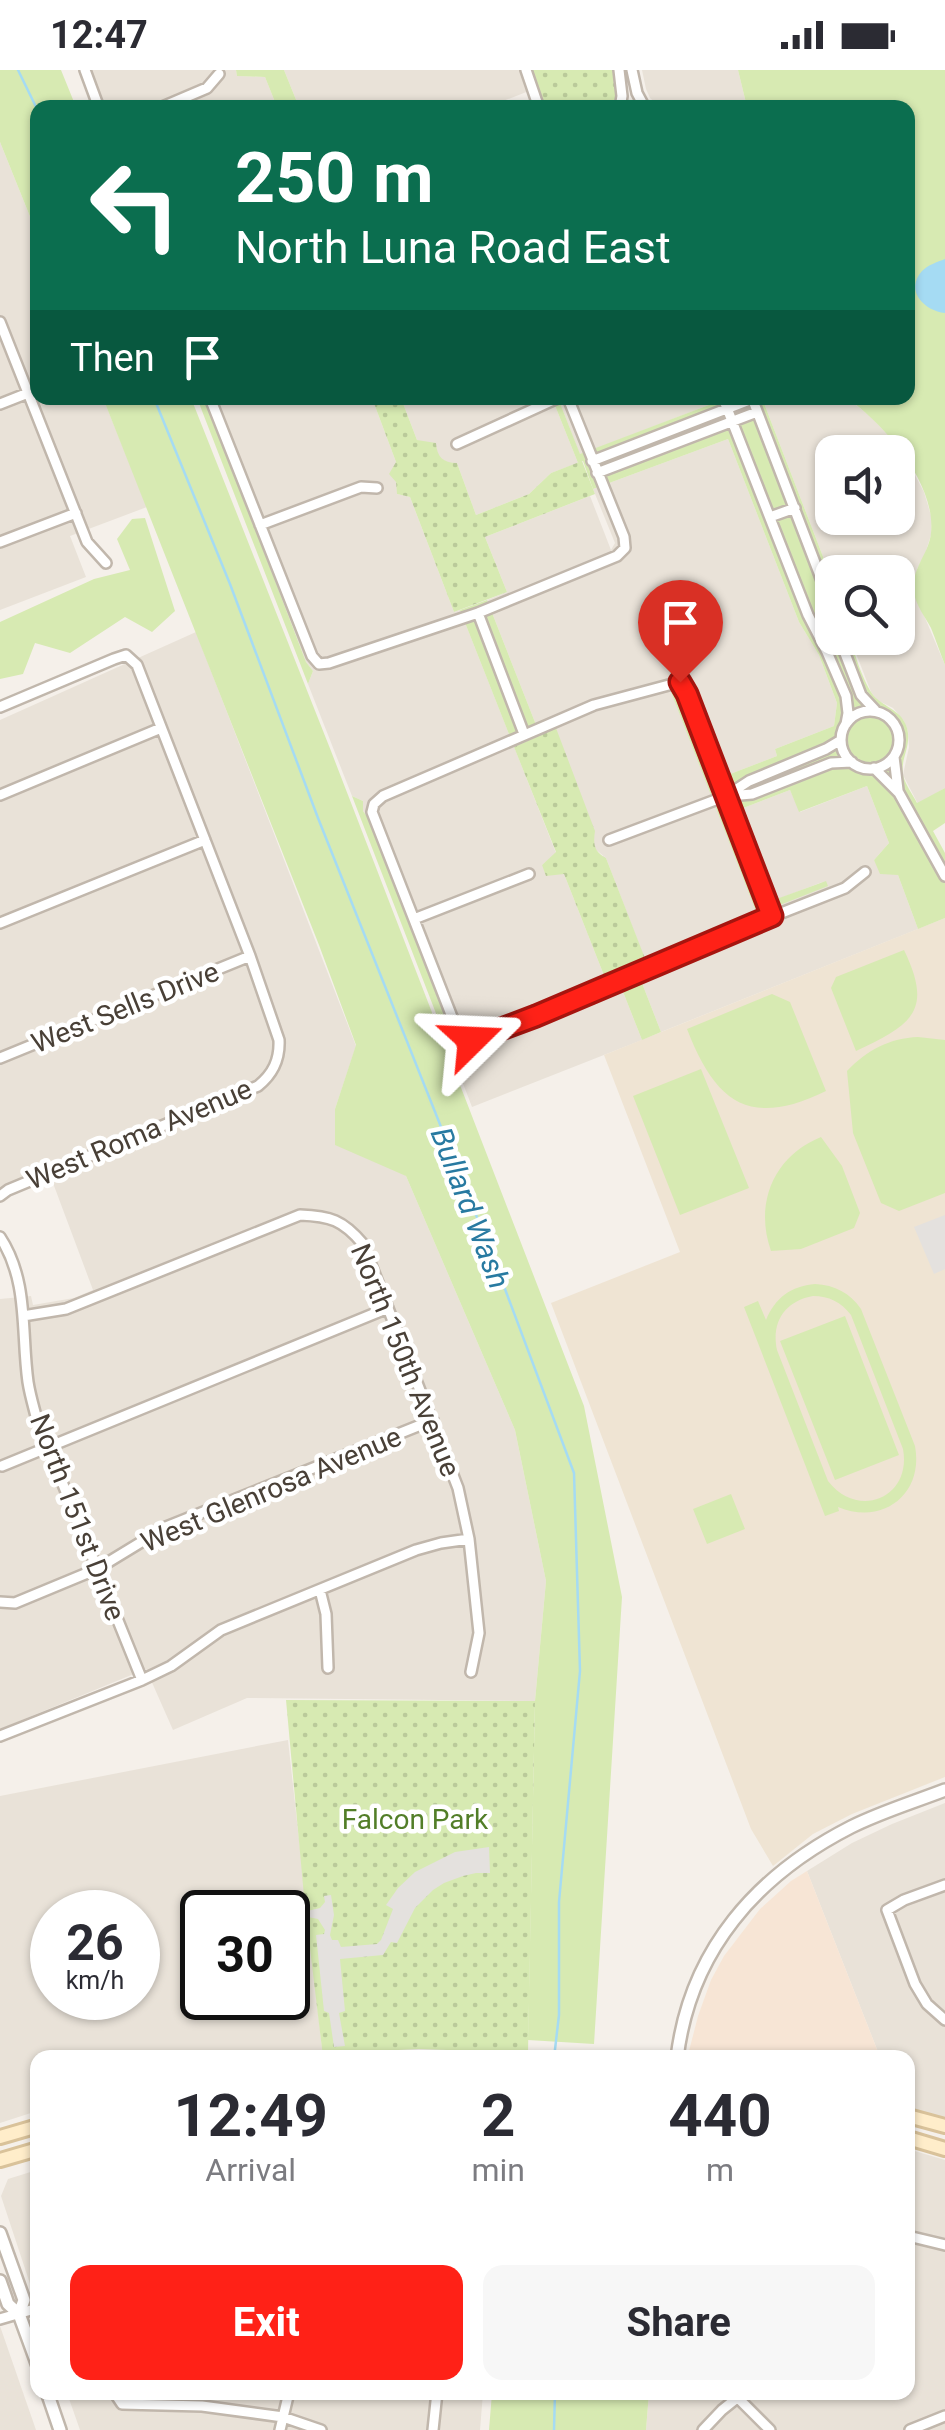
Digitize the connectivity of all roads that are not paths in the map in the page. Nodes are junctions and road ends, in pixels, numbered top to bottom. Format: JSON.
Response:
{"nodes":[{"id":1,"x":85,"y":70,"type":"edge"},
{"id":2,"x":526,"y":70,"type":"edge"},
{"id":3,"x":618,"y":70,"type":"edge"},
{"id":4,"x":632,"y":70,"type":"edge"},
{"id":5,"x":220,"y":74,"type":"dead end"},
{"id":6,"x":97,"y":100,"type":"edge"},
{"id":7,"x":179,"y":100,"type":"edge"},
{"id":8,"x":536,"y":100,"type":"edge"},
{"id":9,"x":621,"y":100,"type":"edge"},
{"id":10,"x":640,"y":100,"type":"edge"},
{"id":11,"x":0,"y":322,"type":"edge"},
{"id":12,"x":28,"y":393,"type":"junction"},
{"id":13,"x":30,"y":398,"type":"edge"},
{"id":14,"x":0,"y":404,"type":"edge"},
{"id":15,"x":33,"y":405,"type":"edge"},
{"id":16,"x":213,"y":405,"type":"edge"},
{"id":17,"x":543,"y":405,"type":"edge"},
{"id":18,"x":571,"y":405,"type":"edge"},
{"id":19,"x":726,"y":405,"type":"edge"},
{"id":20,"x":735,"y":405,"type":"edge"},
{"id":21,"x":754,"y":405,"type":"edge"},
{"id":22,"x":728,"y":408,"type":"junction"},
{"id":23,"x":757,"y":412,"type":"junction"},
{"id":24,"x":732,"y":422,"type":"junction"},
{"id":25,"x":457,"y":444,"type":"dead end"},
{"id":26,"x":592,"y":461,"type":"junction"},
{"id":27,"x":597,"y":472,"type":"junction"},
{"id":28,"x":377,"y":488,"type":"dead end"},
{"id":29,"x":795,"y":508,"type":"junction"},
{"id":30,"x":76,"y":513,"type":"junction"},
{"id":31,"x":770,"y":517,"type":"junction"},
{"id":32,"x":260,"y":525,"type":"junction"},
{"id":33,"x":0,"y":542,"type":"edge"},
{"id":34,"x":815,"y":560,"type":"edge"},
{"id":35,"x":106,"y":563,"type":"dead end"},
{"id":36,"x":815,"y":587,"type":"edge"},
{"id":37,"x":800,"y":593,"type":"junction"},
{"id":38,"x":478,"y":614,"type":"junction"},
{"id":39,"x":846,"y":655,"type":"edge"},
{"id":40,"x":0,"y":707,"type":"edge"},
{"id":41,"x":877,"y":712,"type":"junction"},
{"id":42,"x":846,"y":724,"type":"junction"},
{"id":43,"x":161,"y":728,"type":"junction"},
{"id":44,"x":524,"y":734,"type":"junction"},
{"id":45,"x":841,"y":740,"type":"junction"},
{"id":46,"x":894,"y":756,"type":"junction"},
{"id":47,"x":852,"y":762,"type":"junction"},
{"id":48,"x":874,"y":768,"type":"junction"},
{"id":49,"x":899,"y":793,"type":"junction"},
{"id":50,"x":0,"y":795,"type":"edge"},
{"id":51,"x":726,"y":796,"type":"junction"},
{"id":52,"x":205,"y":840,"type":"junction"},
{"id":53,"x":609,"y":840,"type":"dead end"},
{"id":54,"x":864,"y":872,"type":"dead end"},
{"id":55,"x":530,"y":874,"type":"dead end"},
{"id":56,"x":945,"y":876,"type":"edge"},
{"id":57,"x":772,"y":916,"type":"junction"},
{"id":58,"x":414,"y":920,"type":"junction"},
{"id":59,"x":0,"y":923,"type":"edge"},
{"id":60,"x":250,"y":956,"type":"junction"},
{"id":61,"x":0,"y":1058,"type":"edge"},
{"id":62,"x":0,"y":1196,"type":"edge"},
{"id":63,"x":0,"y":1237,"type":"edge"},
{"id":64,"x":13,"y":1258,"type":"junction"},
{"id":65,"x":0,"y":1264,"type":"edge"},
{"id":66,"x":388,"y":1308,"type":"junction"},
{"id":67,"x":23,"y":1316,"type":"junction"},
{"id":68,"x":433,"y":1420,"type":"junction"},
{"id":69,"x":48,"y":1447,"type":"junction"},
{"id":70,"x":2,"y":1466,"type":"edge"},
{"id":71,"x":468,"y":1539,"type":"junction"},
{"id":72,"x":98,"y":1569,"type":"junction"},
{"id":73,"x":320,"y":1590,"type":"junction"},
{"id":74,"x":0,"y":1602,"type":"edge"},
{"id":75,"x":328,"y":1668,"type":"dead end"},
{"id":76,"x":471,"y":1672,"type":"dead end"},
{"id":77,"x":142,"y":1680,"type":"junction"},
{"id":78,"x":0,"y":1736,"type":"edge"},
{"id":79,"x":945,"y":1790,"type":"edge"},
{"id":80,"x":945,"y":1885,"type":"edge"},
{"id":81,"x":945,"y":2020,"type":"edge"},
{"id":82,"x":679,"y":2050,"type":"edge"},
{"id":83,"x":915,"y":2118,"type":"edge"},
{"id":84,"x":945,"y":2126,"type":"edge"},
{"id":85,"x":30,"y":2128,"type":"edge"},
{"id":86,"x":0,"y":2137,"type":"edge"},
{"id":87,"x":915,"y":2140,"type":"edge"},
{"id":88,"x":945,"y":2149,"type":"edge"},
{"id":89,"x":30,"y":2151,"type":"edge"},
{"id":90,"x":0,"y":2160,"type":"edge"},
{"id":91,"x":1,"y":2236,"type":"edge"},
{"id":92,"x":915,"y":2238,"type":"edge"},
{"id":93,"x":945,"y":2245,"type":"edge"},
{"id":94,"x":0,"y":2281,"type":"edge"},
{"id":95,"x":30,"y":2311,"type":"edge"},
{"id":96,"x":19,"y":2314,"type":"junction"},
{"id":97,"x":0,"y":2319,"type":"edge"},
{"id":98,"x":30,"y":2344,"type":"edge"},
{"id":99,"x":50,"y":2400,"type":"edge"},
{"id":100,"x":119,"y":2400,"type":"edge"},
{"id":101,"x":202,"y":2400,"type":"edge"},
{"id":102,"x":288,"y":2400,"type":"edge"},
{"id":103,"x":436,"y":2400,"type":"edge"},
{"id":104,"x":730,"y":2400,"type":"edge"},
{"id":105,"x":739,"y":2400,"type":"edge"},
{"id":106,"x":202,"y":2406,"type":"junction"},
{"id":107,"x":945,"y":2416,"type":"edge"},
{"id":108,"x":283,"y":2417,"type":"junction"},
{"id":109,"x":60,"y":2430,"type":"edge"},
{"id":110,"x":280,"y":2430,"type":"edge"},
{"id":111,"x":321,"y":2430,"type":"edge"},
{"id":112,"x":433,"y":2430,"type":"edge"},
{"id":113,"x":703,"y":2430,"type":"edge"},
{"id":114,"x":770,"y":2430,"type":"edge"},
{"id":115,"x":910,"y":2430,"type":"edge"}],
"edges":[{"from":1,"to":6,"type":"street"},
{"from":2,"to":8,"type":"street"},
{"from":3,"to":9,"type":"street"},
{"from":4,"to":10,"type":"street"},
{"from":5,"to":7,"type":"street"},
{"from":11,"to":12,"type":"street"},
{"from":12,"to":13,"type":"street"},
{"from":12,"to":14,"type":"street"},
{"from":15,"to":30,"type":"street"},
{"from":16,"to":32,"type":"street"},
{"from":17,"to":25,"type":"street"},
{"from":18,"to":26,"type":"street"},
{"from":19,"to":22,"type":"street"},
{"from":20,"to":22,"type":"street"},
{"from":21,"to":23,"type":"street"},
{"from":22,"to":24,"type":"street"},
{"from":22,"to":26,"type":"street"},
{"from":23,"to":24,"type":"street"},
{"from":23,"to":29,"type":"street"},
{"from":24,"to":27,"type":"street"},
{"from":24,"to":31,"type":"street"},
{"from":26,"to":27,"type":"street"},
{"from":27,"to":38,"type":"street"},
{"from":28,"to":32,"type":"street"},
{"from":29,"to":31,"type":"street"},
{"from":29,"to":34,"type":"street"},
{"from":30,"to":33,"type":"street"},
{"from":30,"to":35,"type":"street"},
{"from":31,"to":37,"type":"street"},
{"from":32,"to":38,"type":"street"},
{"from":36,"to":37,"type":"street"},
{"from":37,"to":42,"type":"street"},
{"from":38,"to":44,"type":"street"},
{"from":39,"to":41,"type":"street"},
{"from":40,"to":43,"type":"street"},
{"from":41,"to":42,"type":"street"},
{"from":41,"to":46,"type":"street"},
{"from":42,"to":45,"type":"street"},
{"from":43,"to":50,"type":"street"},
{"from":43,"to":52,"type":"street"},
{"from":44,"to":51,"type":"street"},
{"from":44,"to":58,"type":"street"},
{"from":45,"to":47,"type":"street"},
{"from":45,"to":51,"type":"street"},
{"from":46,"to":48,"type":"street"},
{"from":46,"to":49,"type":"street"},
{"from":47,"to":48,"type":"street"},
{"from":47,"to":51,"type":"street"},
{"from":48,"to":49,"type":"street"},
{"from":49,"to":56,"type":"street"},
{"from":51,"to":53,"type":"street"},
{"from":51,"to":57,"type":"street"},
{"from":52,"to":59,"type":"street"},
{"from":52,"to":60,"type":"street"},
{"from":54,"to":57,"type":"street"},
{"from":55,"to":58,"type":"street"},
{"from":57,"to":58,"type":"street"},
{"from":60,"to":61,"type":"street","name":"West Sells Drive"},
{"from":60,"to":62,"type":"street","name":"West Roma Avenue"},
{"from":63,"to":64,"type":"street","name":"North 151st Drive"},
{"from":64,"to":65,"type":"street"},
{"from":64,"to":67,"type":"street","name":"North 151st Drive"},
{"from":66,"to":67,"type":"street","name":"North 150th Avenue"},
{"from":66,"to":68,"type":"street","name":"North 150th Avenue"},
{"from":66,"to":69,"type":"street"},
{"from":67,"to":69,"type":"street","name":"North 151st Drive"},
{"from":68,"to":71,"type":"street","name":"North 150th Avenue"},
{"from":68,"to":72,"type":"street","name":"West Glenrosa Avenue"},
{"from":69,"to":70,"type":"street"},
{"from":69,"to":72,"type":"street","name":"North 151st Drive"},
{"from":71,"to":73,"type":"street"},
{"from":71,"to":76,"type":"street","name":"North 150th Avenue"},
{"from":72,"to":74,"type":"street","name":"West Glenrosa Avenue"},
{"from":72,"to":77,"type":"street","name":"North 151st Drive"},
{"from":73,"to":75,"type":"street"},
{"from":73,"to":77,"type":"street"},
{"from":77,"to":78,"type":"street"},
{"from":79,"to":82,"type":"street"},
{"from":80,"to":81,"type":"street"},
{"from":83,"to":84,"type":"main road"},
{"from":85,"to":86,"type":"main road"},
{"from":87,"to":88,"type":"main road"},
{"from":89,"to":90,"type":"main road"},
{"from":91,"to":96,"type":"street"},
{"from":92,"to":93,"type":"street"},
{"from":94,"to":96,"type":"street"},
{"from":95,"to":96,"type":"street"},
{"from":96,"to":97,"type":"street"},
{"from":96,"to":98,"type":"street"},
{"from":99,"to":109,"type":"street"},
{"from":100,"to":106,"type":"street"},
{"from":101,"to":106,"type":"street"},
{"from":102,"to":108,"type":"street"},
{"from":103,"to":112,"type":"street"},
{"from":104,"to":113,"type":"street"},
{"from":105,"to":114,"type":"street"},
{"from":106,"to":108,"type":"street"},
{"from":107,"to":115,"type":"street"},
{"from":108,"to":110,"type":"street"},
{"from":108,"to":111,"type":"street"}]}
